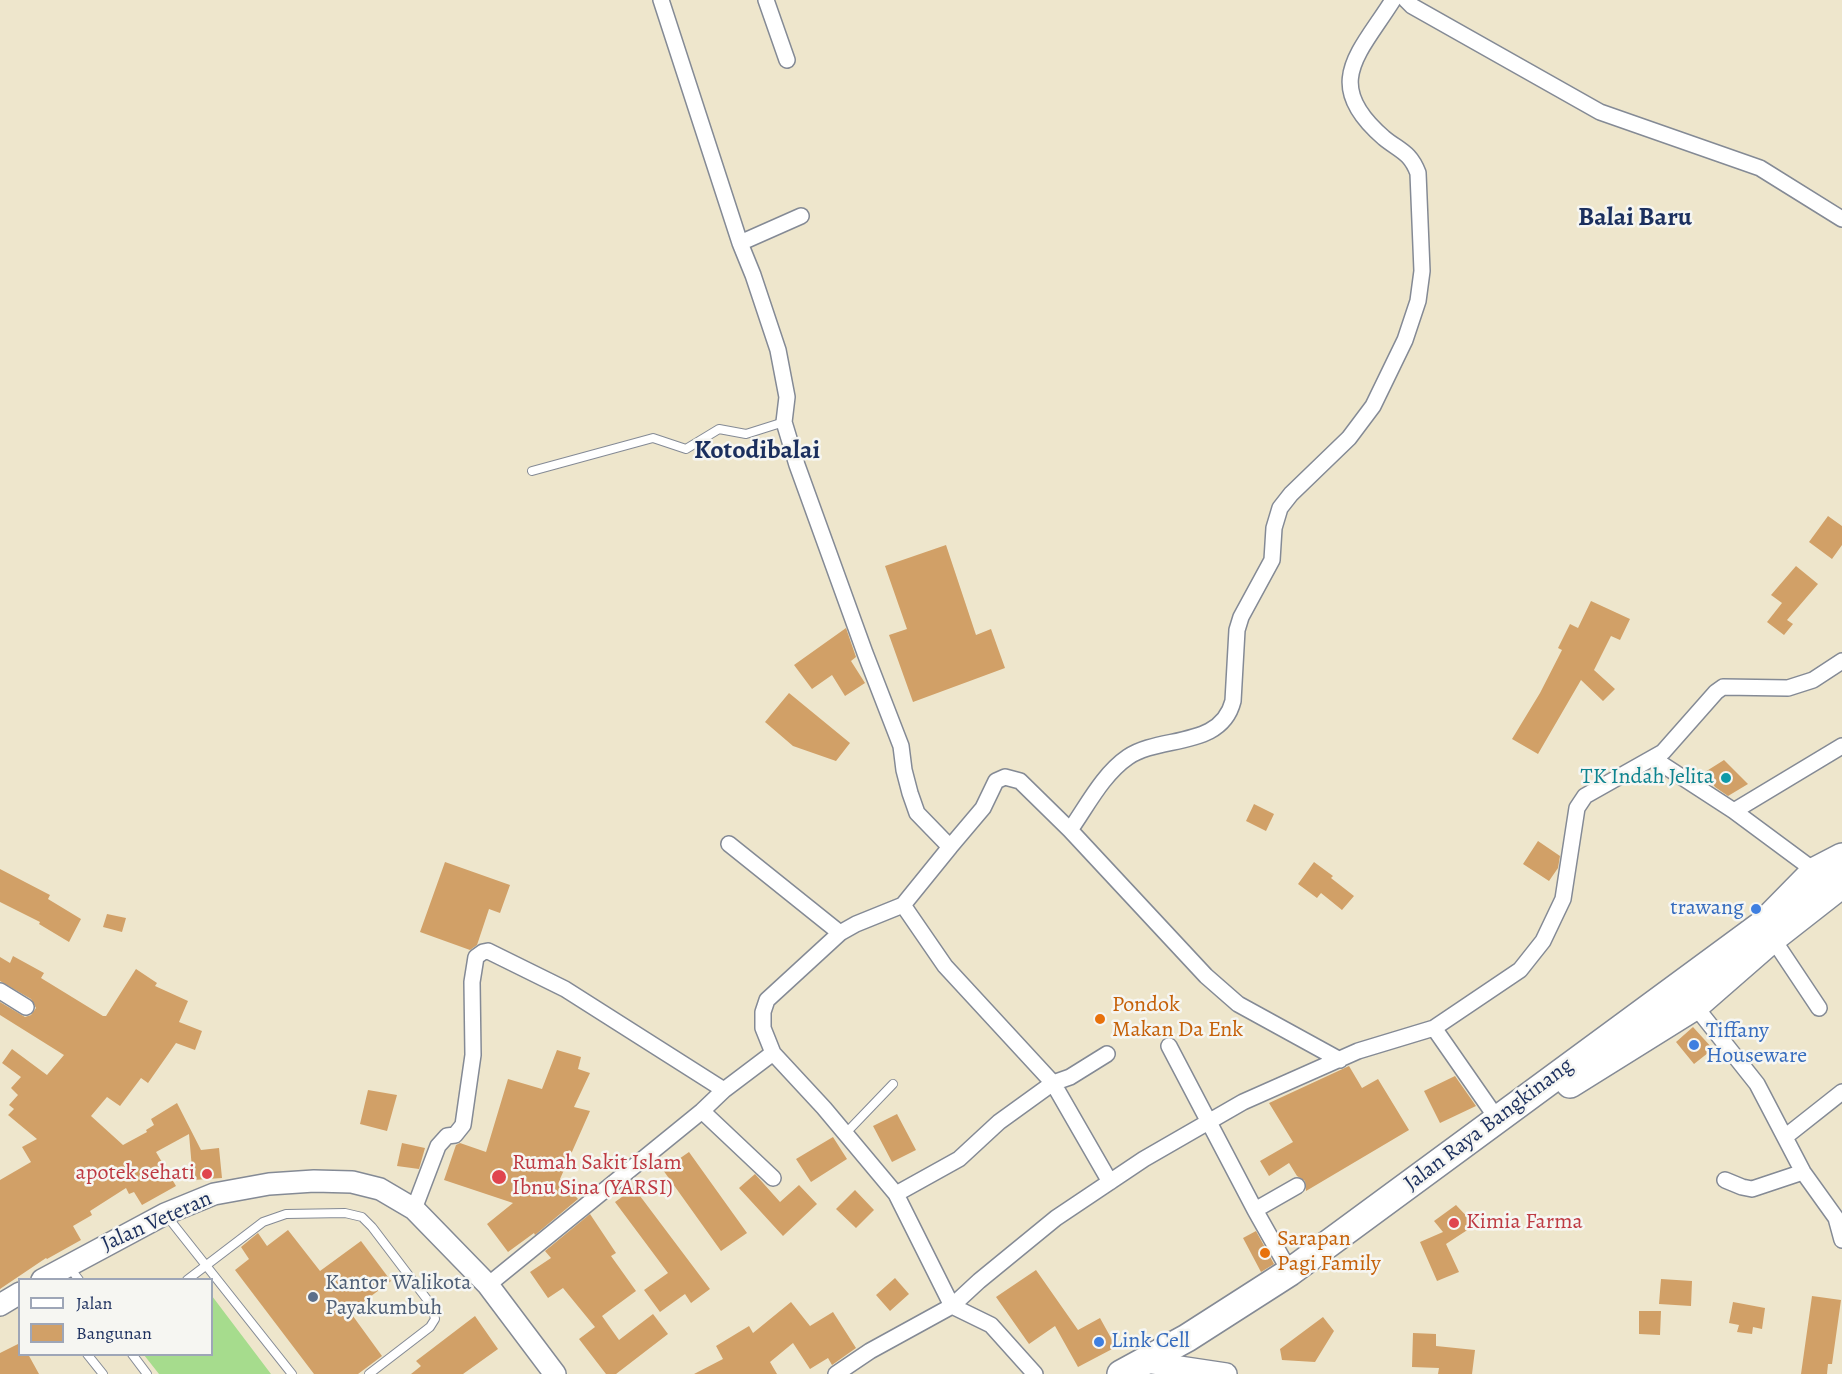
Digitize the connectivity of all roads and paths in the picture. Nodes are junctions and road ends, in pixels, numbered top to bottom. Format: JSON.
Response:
{"nodes":[{"id":1,"x":660,"y":0,"type":"edge"},
{"id":2,"x":766,"y":0,"type":"edge"},
{"id":3,"x":1394,"y":0,"type":"edge"},
{"id":4,"x":1406,"y":0,"type":"edge"},
{"id":5,"x":787,"y":60,"type":"dead end"},
{"id":6,"x":801,"y":216,"type":"dead end"},
{"id":7,"x":1842,"y":219,"type":"edge"},
{"id":8,"x":740,"y":243,"type":"junction"},
{"id":9,"x":784,"y":422,"type":"junction"},
{"id":10,"x":532,"y":471,"type":"dead end"},
{"id":11,"x":1842,"y":661,"type":"edge"},
{"id":12,"x":1842,"y":746,"type":"edge"},
{"id":13,"x":1654,"y":759,"type":"junction"},
{"id":14,"x":1734,"y":811,"type":"junction"},
{"id":15,"x":1070,"y":830,"type":"junction"},
{"id":16,"x":729,"y":844,"type":"dead end"},
{"id":17,"x":950,"y":848,"type":"junction"},
{"id":18,"x":1842,"y":857,"type":"edge"},
{"id":19,"x":1815,"y":871,"type":"junction"},
{"id":20,"x":1842,"y":884,"type":"edge"},
{"id":21,"x":903,"y":905,"type":"junction"},
{"id":22,"x":1768,"y":931,"type":"junction"},
{"id":23,"x":840,"y":933,"type":"junction"},
{"id":24,"x":0,"y":991,"type":"edge"},
{"id":25,"x":1695,"y":1006,"type":"junction"},
{"id":26,"x":26,"y":1007,"type":"dead end"},
{"id":27,"x":1819,"y":1008,"type":"dead end"},
{"id":28,"x":1434,"y":1028,"type":"junction"},
{"id":29,"x":1169,"y":1046,"type":"dead end"},
{"id":30,"x":773,"y":1053,"type":"junction"},
{"id":31,"x":1107,"y":1054,"type":"dead end"},
{"id":32,"x":1340,"y":1060,"type":"junction"},
{"id":33,"x":1053,"y":1083,"type":"junction"},
{"id":34,"x":893,"y":1084,"type":"dead end"},
{"id":35,"x":724,"y":1090,"type":"junction"},
{"id":36,"x":1545,"y":1091,"type":"junction"},
{"id":37,"x":1842,"y":1092,"type":"edge"},
{"id":38,"x":702,"y":1111,"type":"junction"},
{"id":39,"x":1498,"y":1120,"type":"junction"},
{"id":40,"x":1208,"y":1122,"type":"junction"},
{"id":41,"x":845,"y":1134,"type":"junction"},
{"id":42,"x":1785,"y":1137,"type":"junction"},
{"id":43,"x":1803,"y":1172,"type":"junction"},
{"id":44,"x":773,"y":1178,"type":"dead end"},
{"id":45,"x":1725,"y":1180,"type":"dead end"},
{"id":46,"x":1110,"y":1182,"type":"junction"},
{"id":47,"x":1297,"y":1186,"type":"dead end"},
{"id":48,"x":896,"y":1194,"type":"junction"},
{"id":49,"x":414,"y":1209,"type":"junction"},
{"id":50,"x":1255,"y":1210,"type":"junction"},
{"id":51,"x":165,"y":1214,"type":"junction"},
{"id":52,"x":1842,"y":1240,"type":"edge"},
{"id":53,"x":205,"y":1266,"type":"junction"},
{"id":54,"x":73,"y":1272,"type":"edge"},
{"id":55,"x":1290,"y":1272,"type":"junction"},
{"id":56,"x":50,"y":1278,"type":"edge"},
{"id":57,"x":190,"y":1278,"type":"edge"},
{"id":58,"x":488,"y":1285,"type":"junction"},
{"id":59,"x":18,"y":1294,"type":"edge"},
{"id":60,"x":0,"y":1305,"type":"edge"},
{"id":61,"x":952,"y":1306,"type":"junction"},
{"id":62,"x":89,"y":1356,"type":"edge"},
{"id":63,"x":134,"y":1356,"type":"edge"},
{"id":64,"x":1156,"y":1367,"type":"edge"},
{"id":65,"x":103,"y":1374,"type":"edge"},
{"id":66,"x":147,"y":1374,"type":"edge"},
{"id":67,"x":292,"y":1374,"type":"edge"},
{"id":68,"x":369,"y":1374,"type":"edge"},
{"id":69,"x":555,"y":1374,"type":"edge"},
{"id":70,"x":836,"y":1374,"type":"edge"},
{"id":71,"x":1035,"y":1374,"type":"edge"},
{"id":72,"x":1121,"y":1374,"type":"edge"},
{"id":73,"x":1226,"y":1374,"type":"edge"}],
"edges":[{"from":1,"to":8,"type":"street"},
{"from":2,"to":5,"type":"street"},
{"from":3,"to":15,"type":"street"},
{"from":4,"to":7,"type":"street"},
{"from":6,"to":8,"type":"street"},
{"from":8,"to":9,"type":"street"},
{"from":9,"to":10,"type":"lane"},
{"from":9,"to":17,"type":"street"},
{"from":11,"to":13,"type":"street"},
{"from":12,"to":14,"type":"street"},
{"from":13,"to":14,"type":"street"},
{"from":13,"to":28,"type":"street"},
{"from":14,"to":19,"type":"street"},
{"from":15,"to":17,"type":"street"},
{"from":15,"to":32,"type":"street"},
{"from":16,"to":23,"type":"street"},
{"from":17,"to":21,"type":"street"},
{"from":18,"to":19,"type":"highway","name":"Jalan Raya Bangkinang"},
{"from":19,"to":22,"type":"highway","name":"Jalan Raya Bangkinang"},
{"from":20,"to":22,"type":"highway","name":"Jalan Raya Bangkinang"},
{"from":21,"to":23,"type":"street"},
{"from":21,"to":33,"type":"street"},
{"from":22,"to":25,"type":"highway","name":"Jalan Raya Bangkinang"},
{"from":22,"to":27,"type":"street"},
{"from":22,"to":36,"type":"highway","name":"Jalan Raya Bangkinang"},
{"from":23,"to":30,"type":"street"},
{"from":24,"to":26,"type":"street"},
{"from":25,"to":36,"type":"highway","name":"Jalan Raya Bangkinang"},
{"from":25,"to":42,"type":"street"},
{"from":28,"to":32,"type":"street"},
{"from":28,"to":39,"type":"street"},
{"from":29,"to":40,"type":"street"},
{"from":30,"to":35,"type":"street"},
{"from":30,"to":41,"type":"street"},
{"from":31,"to":33,"type":"street"},
{"from":32,"to":40,"type":"street"},
{"from":33,"to":46,"type":"street"},
{"from":33,"to":48,"type":"street"},
{"from":34,"to":41,"type":"lane"},
{"from":35,"to":38,"type":"street"},
{"from":35,"to":49,"type":"street"},
{"from":36,"to":39,"type":"highway","name":"Jalan Raya Bangkinang"},
{"from":36,"to":64,"type":"highway","name":"Jalan Raya Bangkinang"},
{"from":37,"to":42,"type":"street"},
{"from":38,"to":44,"type":"street"},
{"from":38,"to":58,"type":"street"},
{"from":39,"to":55,"type":"highway","name":"Jalan Raya Bangkinang"},
{"from":40,"to":46,"type":"street"},
{"from":40,"to":50,"type":"street"},
{"from":41,"to":48,"type":"street"},
{"from":42,"to":43,"type":"street"},
{"from":43,"to":45,"type":"street"},
{"from":43,"to":52,"type":"street"},
{"from":46,"to":61,"type":"street"},
{"from":47,"to":50,"type":"street"},
{"from":48,"to":61,"type":"street"},
{"from":49,"to":51,"type":"main road","name":"Jalan Veteran"},
{"from":49,"to":58,"type":"main road","name":"Jalan Veteran"},
{"from":50,"to":55,"type":"street"},
{"from":51,"to":53,"type":"lane"},
{"from":51,"to":54,"type":"main road","name":"Jalan Veteran"},
{"from":53,"to":57,"type":"lane"},
{"from":53,"to":67,"type":"lane"},
{"from":53,"to":68,"type":"lane"},
{"from":54,"to":56,"type":"main road","name":"Jalan Veteran"},
{"from":55,"to":64,"type":"highway","name":"Jalan Raya Bangkinang"},
{"from":58,"to":69,"type":"main road","name":"Jalan Veteran"},
{"from":59,"to":60,"type":"main road"},
{"from":61,"to":70,"type":"street"},
{"from":61,"to":71,"type":"street"},
{"from":62,"to":65,"type":"lane"},
{"from":63,"to":66,"type":"lane"},
{"from":64,"to":72,"type":"highway","name":"Jalan Raya Bangkinang"},
{"from":64,"to":73,"type":"main road"}]}
